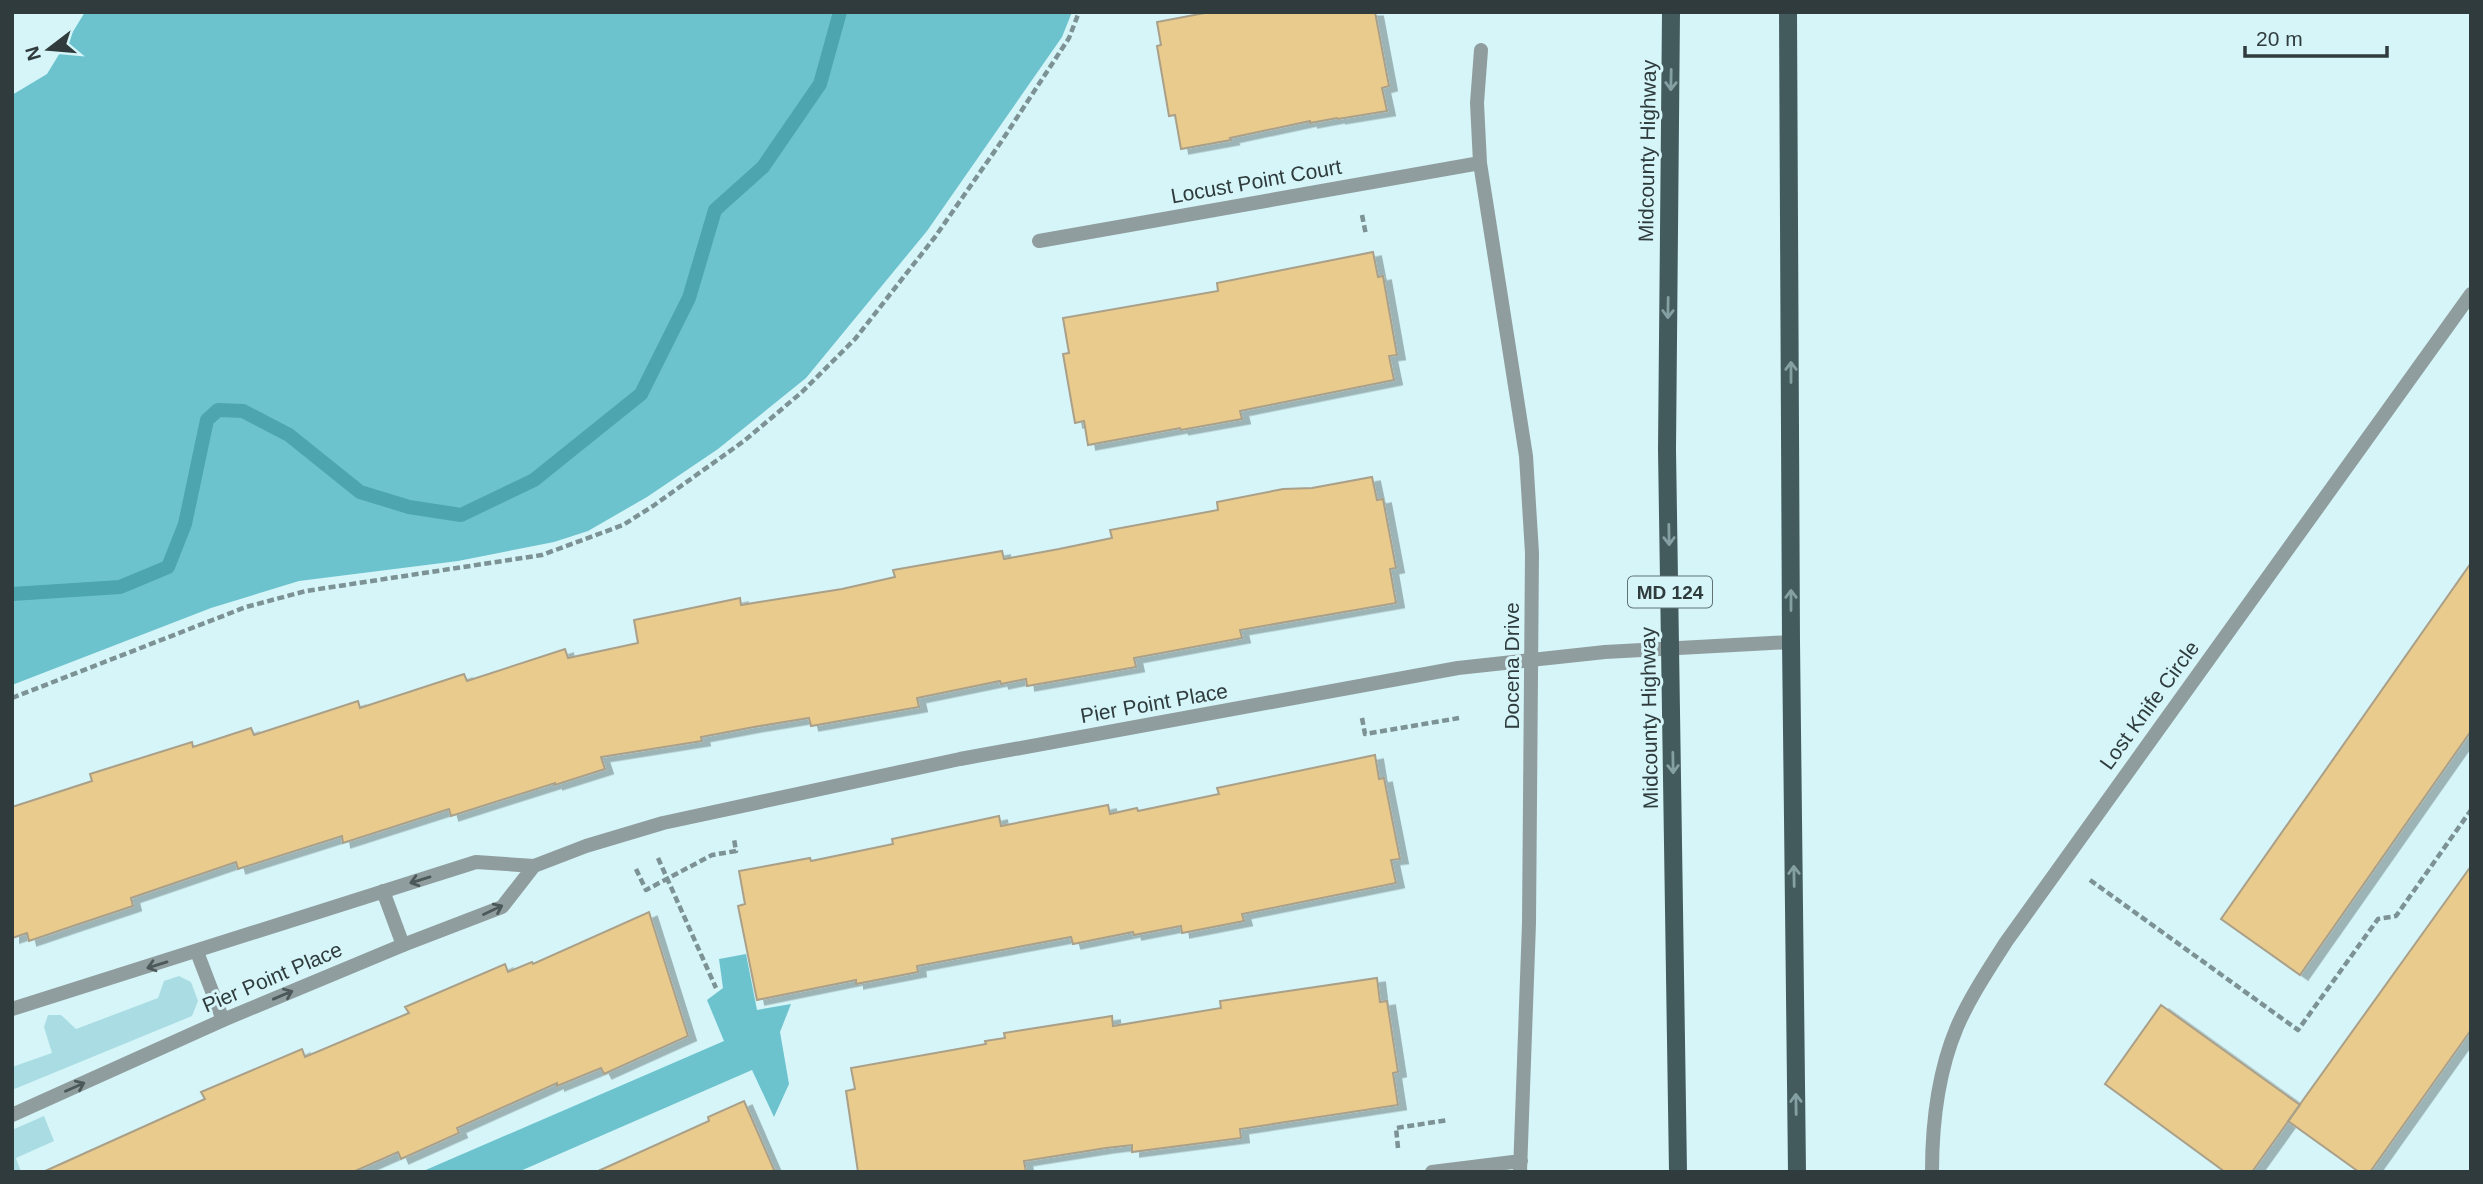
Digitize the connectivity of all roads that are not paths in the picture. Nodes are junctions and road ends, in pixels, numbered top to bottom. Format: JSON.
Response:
{"nodes":[{"id":1,"x":1671,"y":12,"type":"edge"},
{"id":2,"x":1788,"y":12,"type":"edge"},
{"id":3,"x":1481,"y":50,"type":"dead end"},
{"id":4,"x":1480,"y":163,"type":"junction"},
{"id":5,"x":1039,"y":241,"type":"dead end"},
{"id":6,"x":2471,"y":294,"type":"edge"},
{"id":7,"x":1791,"y":642,"type":"junction"},
{"id":8,"x":1671,"y":648,"type":"junction"},
{"id":9,"x":1532,"y":658,"type":"junction"},
{"id":10,"x":534,"y":866,"type":"junction"},
{"id":11,"x":383,"y":891,"type":"junction"},
{"id":12,"x":403,"y":945,"type":"junction"},
{"id":13,"x":197,"y":952,"type":"junction"},
{"id":14,"x":12,"y":1009,"type":"edge"},
{"id":15,"x":223,"y":1020,"type":"junction"},
{"id":16,"x":12,"y":1115,"type":"edge"},
{"id":17,"x":1521,"y":1167,"type":"edge"},
{"id":18,"x":1432,"y":1172,"type":"edge"},
{"id":19,"x":1678,"y":1172,"type":"edge"},
{"id":20,"x":1797,"y":1172,"type":"edge"},
{"id":21,"x":1932,"y":1172,"type":"edge"}],
"edges":[{"from":1,"to":8,"type":"main road","name":"Midcounty Highway","number":"MD 124","one_way":true},
{"from":7,"to":2,"type":"main road","one_way":true},
{"from":3,"to":4,"type":"street","name":"Docena Drive"},
{"from":4,"to":5,"type":"street","name":"Locust Point Court"},
{"from":4,"to":9,"type":"street","name":"Docena Drive"},
{"from":6,"to":21,"type":"street","name":"Lost Knife Circle"},
{"from":7,"to":8,"type":"street","name":"Pier Point Place"},
{"from":20,"to":7,"type":"main road","one_way":true},
{"from":8,"to":9,"type":"street","name":"Pier Point Place"},
{"from":8,"to":19,"type":"main road","name":"Midcounty Highway","number":"MD 124","one_way":true},
{"from":9,"to":10,"type":"street","name":"Pier Point Place"},
{"from":9,"to":17,"type":"street","name":"Docena Drive"},
{"from":10,"to":11,"type":"street","name":"Pier Point Place","one_way":true},
{"from":12,"to":10,"type":"street","name":"Pier Point Place","one_way":true},
{"from":11,"to":12,"type":"street"},
{"from":11,"to":13,"type":"street","name":"Pier Point Place"},
{"from":15,"to":12,"type":"street","name":"Pier Point Place","one_way":true},
{"from":13,"to":14,"type":"street","name":"Pier Point Place","one_way":true},
{"from":13,"to":15,"type":"street"},
{"from":16,"to":15,"type":"street","name":"Pier Point Place","one_way":true},
{"from":17,"to":18,"type":"street"}]}
